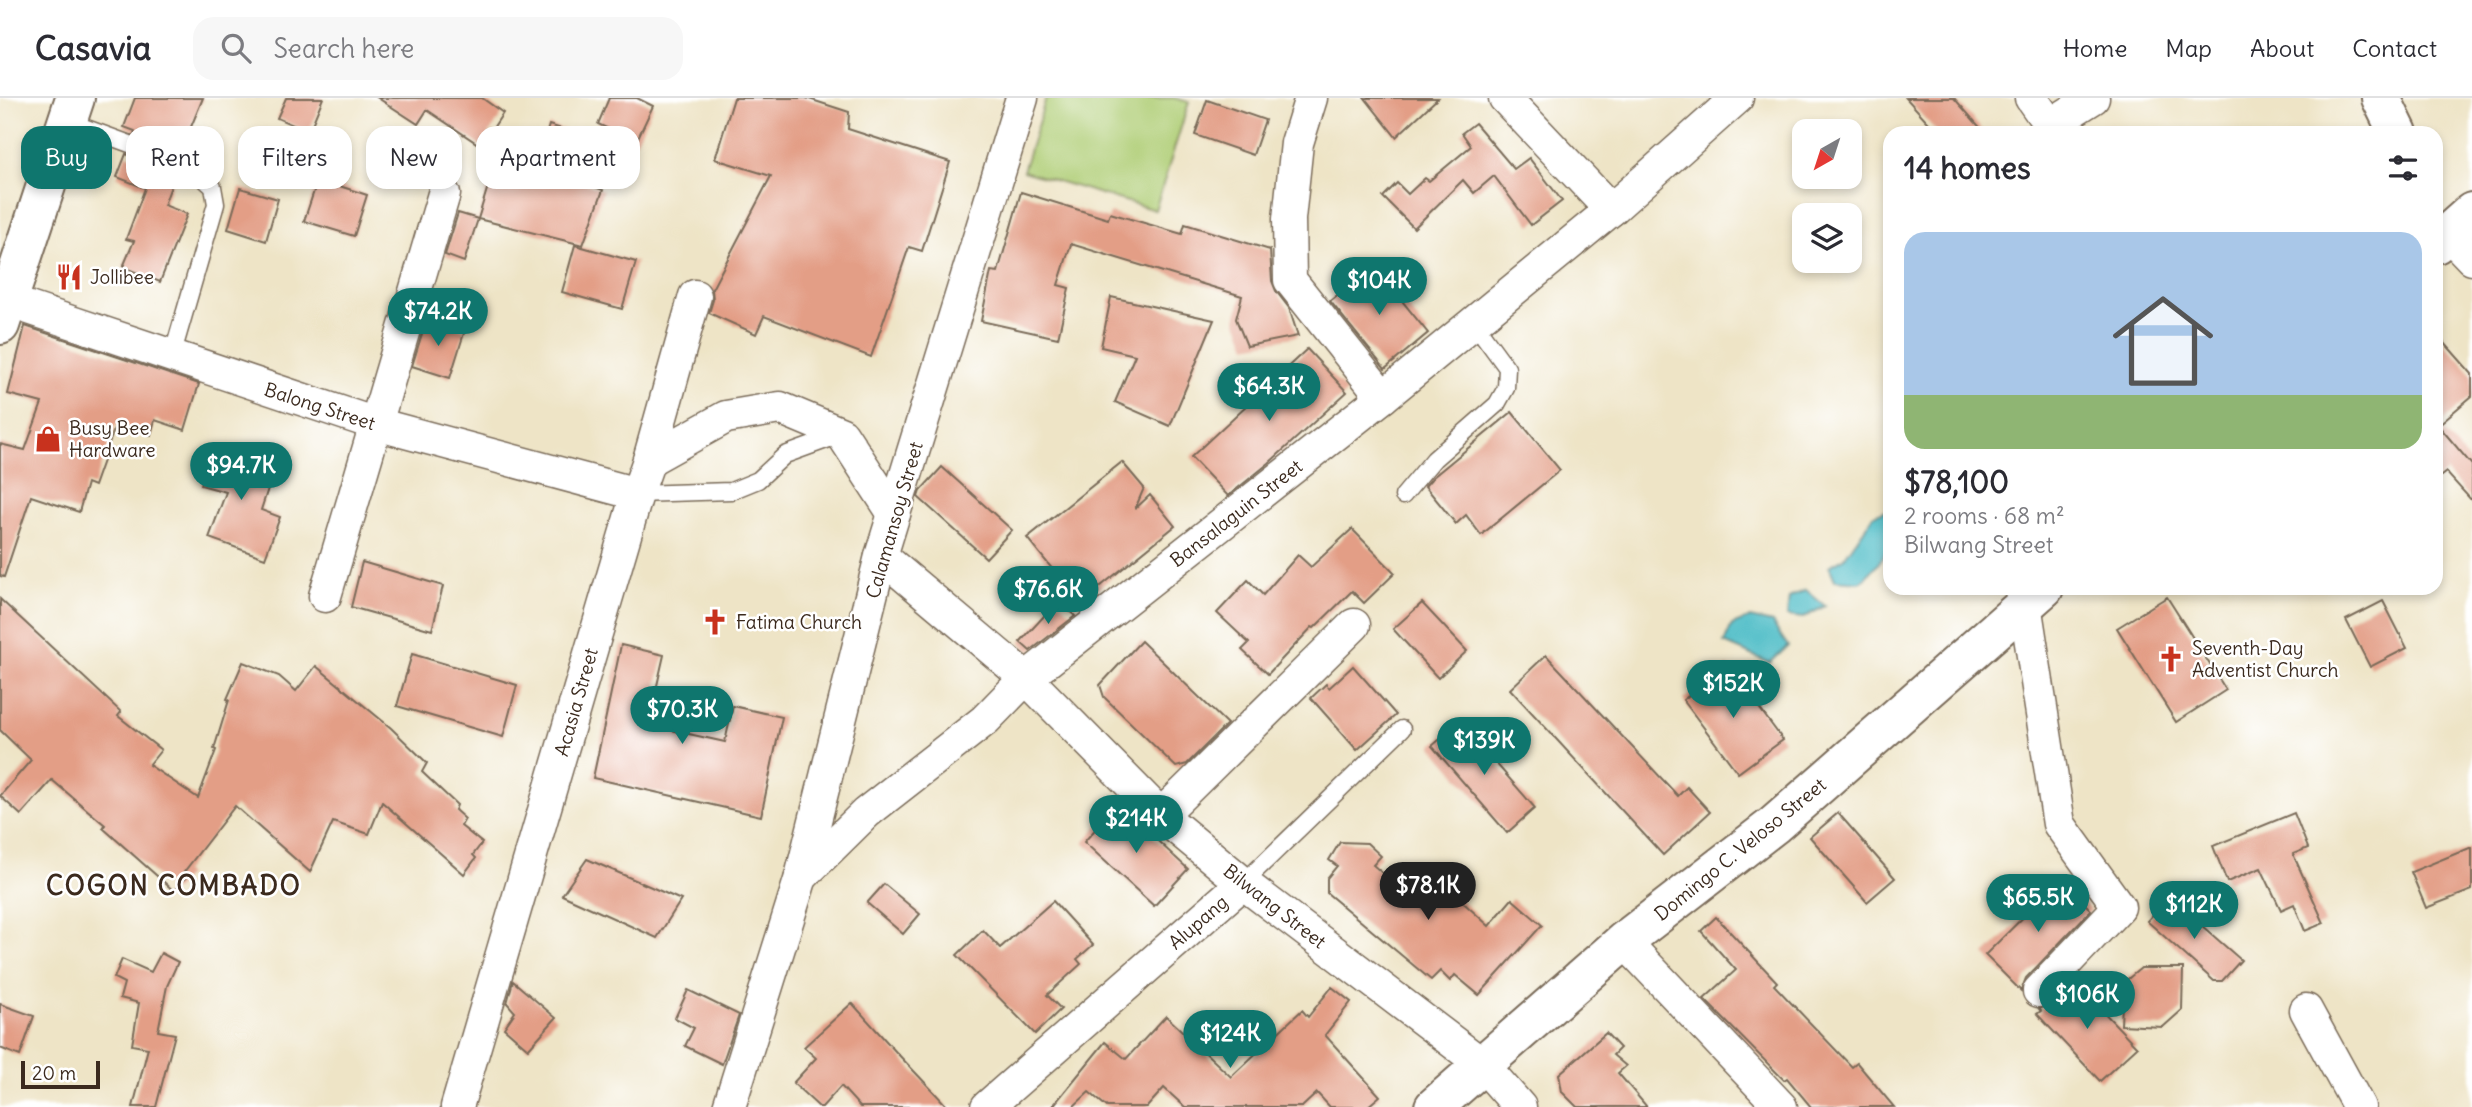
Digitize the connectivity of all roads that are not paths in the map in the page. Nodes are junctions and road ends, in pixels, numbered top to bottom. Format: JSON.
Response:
{"nodes":[{"id":1,"x":1022,"y":98,"type":"edge"},
{"id":2,"x":1311,"y":98,"type":"edge"},
{"id":3,"x":1504,"y":98,"type":"edge"},
{"id":4,"x":1737,"y":98,"type":"edge"},
{"id":5,"x":2031,"y":98,"type":"edge"},
{"id":6,"x":2093,"y":98,"type":"edge"},
{"id":7,"x":2381,"y":98,"type":"edge"},
{"id":8,"x":71,"y":110,"type":"edge"},
{"id":9,"x":2045,"y":126,"type":"edge"},
{"id":10,"x":2051,"y":126,"type":"edge"},
{"id":11,"x":2395,"y":126,"type":"edge"},
{"id":12,"x":444,"y":194,"type":"dead end"},
{"id":13,"x":1611,"y":210,"type":"junction"},
{"id":14,"x":7,"y":287,"type":"edge"},
{"id":15,"x":695,"y":296,"type":"dead end"},
{"id":16,"x":1474,"y":323,"type":"junction"},
{"id":17,"x":172,"y":356,"type":"junction"},
{"id":18,"x":1383,"y":397,"type":"junction"},
{"id":19,"x":376,"y":424,"type":"junction"},
{"id":20,"x":842,"y":434,"type":"junction"},
{"id":21,"x":649,"y":460,"type":"junction"},
{"id":22,"x":637,"y":494,"type":"junction"},
{"id":23,"x":1403,"y":496,"type":"dead end"},
{"id":24,"x":894,"y":514,"type":"junction"},
{"id":25,"x":881,"y":555,"type":"junction"},
{"id":26,"x":325,"y":596,"type":"dead end"},
{"id":27,"x":2034,"y":596,"type":"edge"},
{"id":28,"x":1354,"y":625,"type":"dead end"},
{"id":29,"x":1026,"y":678,"type":"junction"},
{"id":30,"x":1402,"y":729,"type":"dead end"},
{"id":31,"x":1161,"y":815,"type":"junction"},
{"id":32,"x":802,"y":877,"type":"junction"},
{"id":33,"x":1243,"y":883,"type":"junction"},
{"id":34,"x":1624,"y":941,"type":"junction"},
{"id":35,"x":2039,"y":992,"type":"dead end"},
{"id":36,"x":2305,"y":1010,"type":"dead end"},
{"id":37,"x":1483,"y":1065,"type":"junction"},
{"id":38,"x":457,"y":1107,"type":"edge"},
{"id":39,"x":729,"y":1107,"type":"edge"},
{"id":40,"x":987,"y":1107,"type":"edge"},
{"id":41,"x":1434,"y":1107,"type":"edge"},
{"id":42,"x":1520,"y":1107,"type":"edge"},
{"id":43,"x":1781,"y":1107,"type":"edge"},
{"id":44,"x":2360,"y":1107,"type":"edge"}],
"edges":[{"from":1,"to":24,"type":"street","name":"Calamansoy Street"},
{"from":2,"to":18,"type":"street"},
{"from":3,"to":13,"type":"street"},
{"from":4,"to":13,"type":"street","name":"Bansalaguin Street"},
{"from":5,"to":9,"type":"street"},
{"from":6,"to":10,"type":"street"},
{"from":7,"to":11,"type":"main road"},
{"from":8,"to":14,"type":"main road"},
{"from":8,"to":17,"type":"lane"},
{"from":12,"to":19,"type":"street"},
{"from":13,"to":16,"type":"street","name":"Bansalaguin Street"},
{"from":14,"to":17,"type":"street","name":"Balong Street"},
{"from":15,"to":21,"type":"street","name":"Acasia Street"},
{"from":16,"to":18,"type":"street","name":"Bansalaguin Street"},
{"from":16,"to":23,"type":"lane"},
{"from":17,"to":19,"type":"street","name":"Balong Street"},
{"from":18,"to":29,"type":"street","name":"Bansalaguin Street"},
{"from":19,"to":22,"type":"street","name":"Balong Street"},
{"from":19,"to":26,"type":"street"},
{"from":20,"to":21,"type":"street"},
{"from":20,"to":22,"type":"lane"},
{"from":20,"to":24,"type":"street"},
{"from":21,"to":22,"type":"street","name":"Acasia Street"},
{"from":22,"to":38,"type":"street","name":"Acasia Street"},
{"from":24,"to":25,"type":"street","name":"Calamansoy Street"},
{"from":25,"to":29,"type":"street","name":"Bilwang Street"},
{"from":25,"to":32,"type":"street","name":"Calamansoy Street"},
{"from":27,"to":34,"type":"main road","name":"Domingo C. Veloso Street"},
{"from":27,"to":35,"type":"street"},
{"from":28,"to":31,"type":"street"},
{"from":29,"to":31,"type":"street","name":"Bilwang Street"},
{"from":29,"to":32,"type":"street","name":"Bansalaguin Street"},
{"from":30,"to":33,"type":"lane","name":"Alupang"},
{"from":31,"to":33,"type":"street","name":"Bilwang Street"},
{"from":32,"to":39,"type":"street","name":"Calamansoy Street"},
{"from":33,"to":37,"type":"street","name":"Bilwang Street"},
{"from":33,"to":40,"type":"street","name":"Alupang"},
{"from":34,"to":37,"type":"main road","name":"Domingo C. Veloso Street"},
{"from":34,"to":43,"type":"street"},
{"from":36,"to":44,"type":"street"},
{"from":37,"to":41,"type":"main road","name":"Domingo C. Veloso Street"},
{"from":37,"to":42,"type":"street","name":"Bilwang Street"}]}
